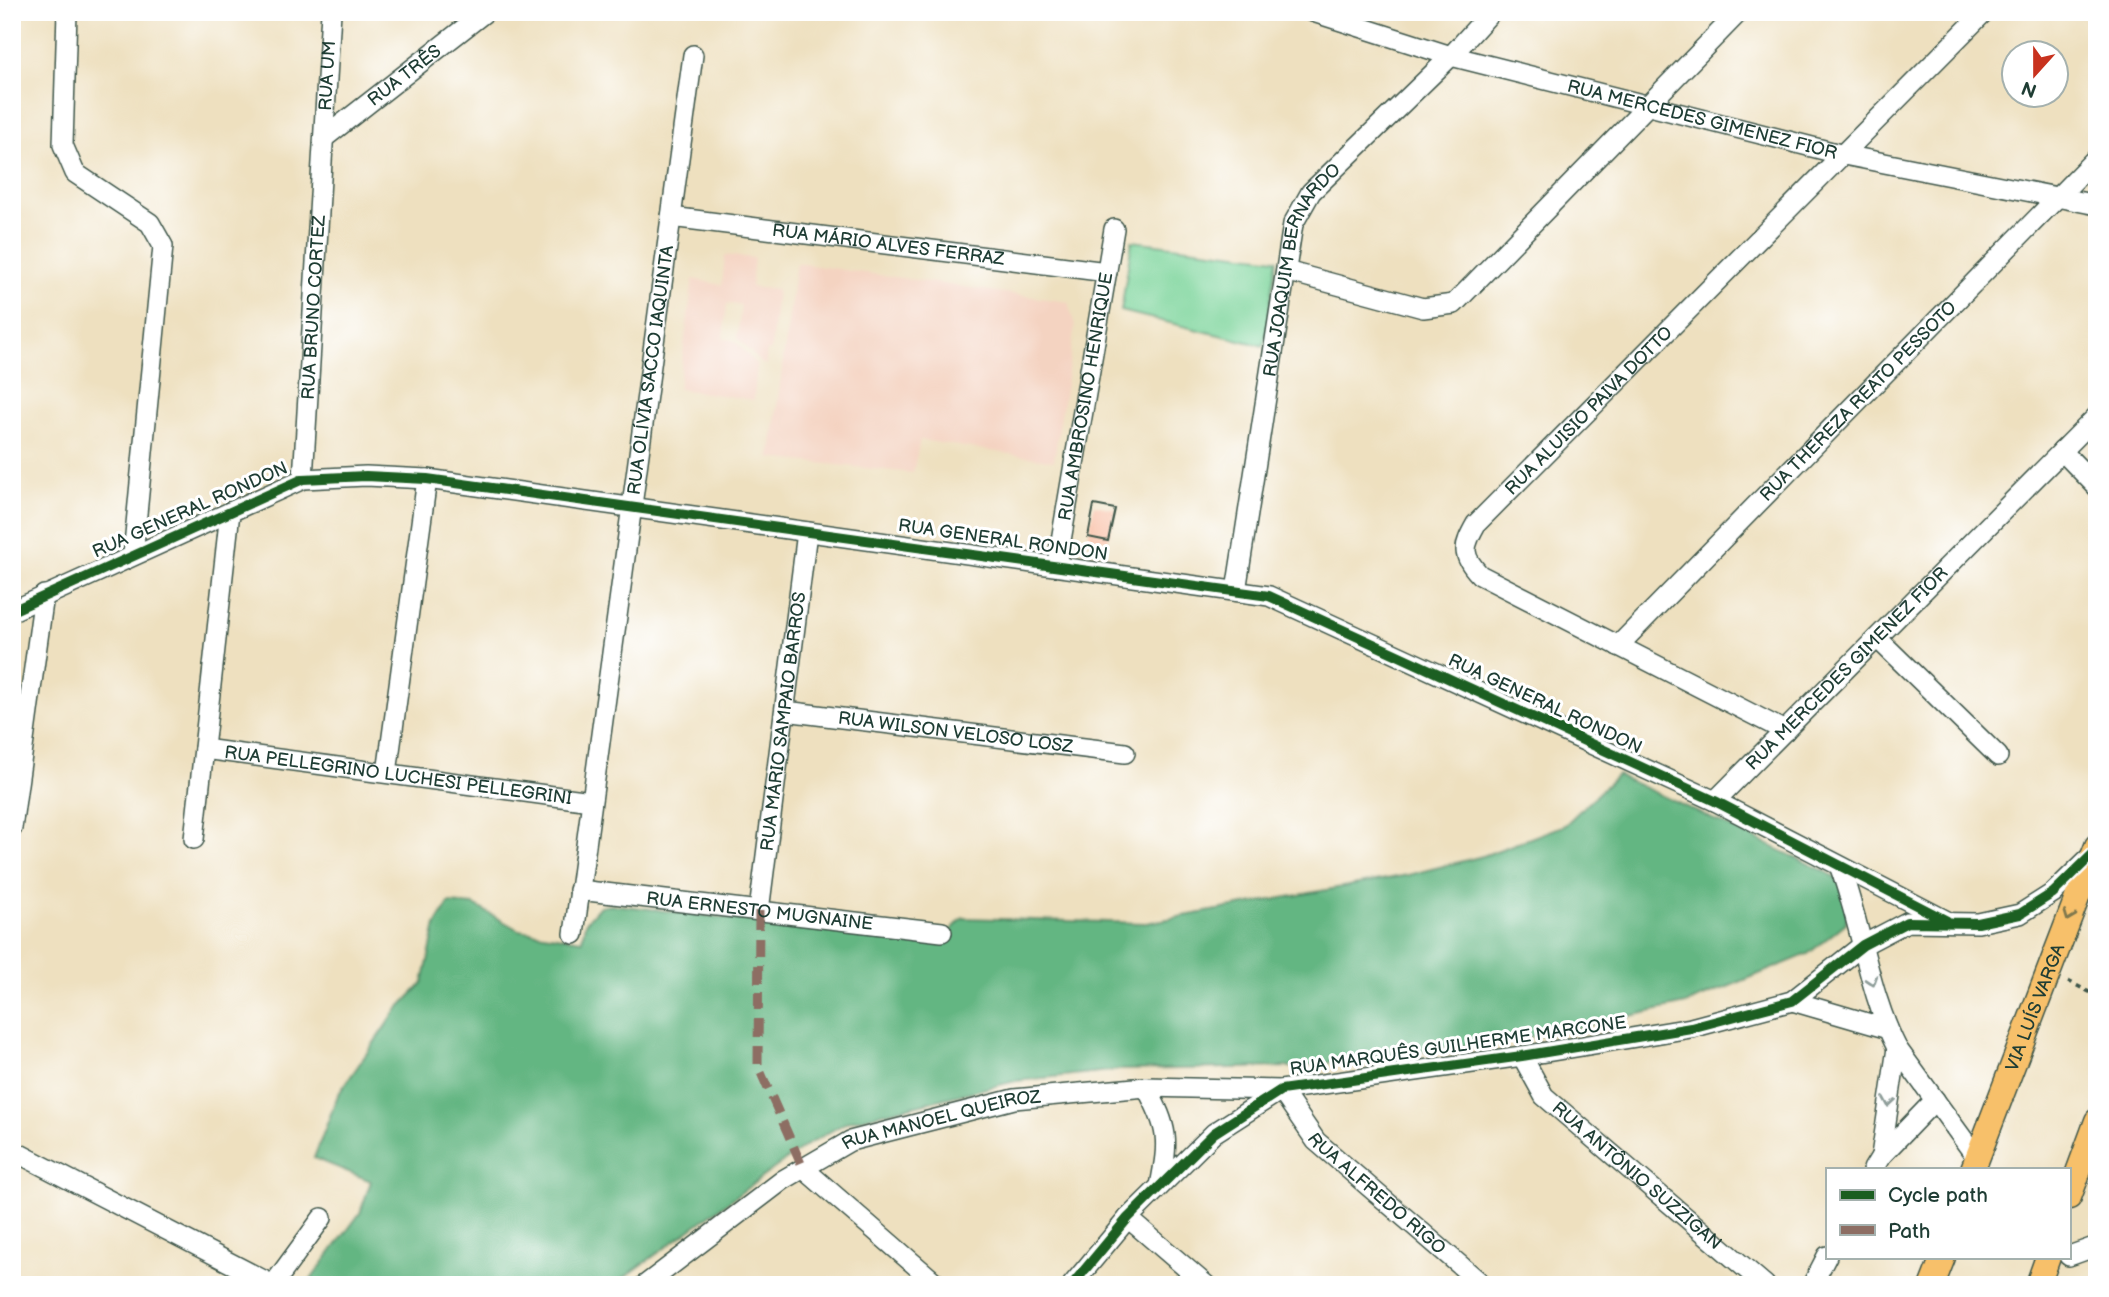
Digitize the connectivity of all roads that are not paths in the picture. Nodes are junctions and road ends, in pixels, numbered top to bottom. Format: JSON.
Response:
{"nodes":[{"id":1,"x":67,"y":12,"type":"edge"},
{"id":2,"x":331,"y":12,"type":"edge"},
{"id":3,"x":1313,"y":12,"type":"edge"},
{"id":4,"x":1491,"y":12,"type":"edge"},
{"id":5,"x":1739,"y":12,"type":"edge"},
{"id":6,"x":1984,"y":12,"type":"edge"},
{"id":7,"x":485,"y":13,"type":"edge"},
{"id":8,"x":693,"y":55,"type":"dead end"},
{"id":9,"x":1451,"y":56,"type":"junction"},
{"id":10,"x":1648,"y":106,"type":"junction"},
{"id":11,"x":324,"y":138,"type":"junction"},
{"id":12,"x":1844,"y":155,"type":"junction"},
{"id":13,"x":2097,"y":157,"type":"edge"},
{"id":14,"x":2057,"y":197,"type":"junction"},
{"id":15,"x":2097,"y":205,"type":"edge"},
{"id":16,"x":671,"y":217,"type":"junction"},
{"id":17,"x":1114,"y":229,"type":"dead end"},
{"id":18,"x":1286,"y":271,"type":"junction"},
{"id":19,"x":1107,"y":272,"type":"junction"},
{"id":20,"x":2097,"y":416,"type":"edge"},
{"id":21,"x":2062,"y":451,"type":"junction"},
{"id":22,"x":303,"y":479,"type":"junction"},
{"id":23,"x":427,"y":479,"type":"junction"},
{"id":24,"x":2097,"y":487,"type":"edge"},
{"id":25,"x":631,"y":508,"type":"junction"},
{"id":26,"x":230,"y":512,"type":"junction"},
{"id":27,"x":807,"y":532,"type":"junction"},
{"id":28,"x":133,"y":555,"type":"junction"},
{"id":29,"x":1056,"y":564,"type":"junction"},
{"id":30,"x":1236,"y":591,"type":"junction"},
{"id":31,"x":44,"y":595,"type":"junction"},
{"id":32,"x":12,"y":611,"type":"edge"},
{"id":33,"x":1877,"y":638,"type":"junction"},
{"id":34,"x":1618,"y":646,"type":"junction"},
{"id":35,"x":785,"y":711,"type":"junction"},
{"id":36,"x":1785,"y":731,"type":"junction"},
{"id":37,"x":204,"y":749,"type":"junction"},
{"id":38,"x":1125,"y":753,"type":"dead end"},
{"id":39,"x":1998,"y":756,"type":"dead end"},
{"id":40,"x":387,"y":773,"type":"junction"},
{"id":41,"x":591,"y":801,"type":"junction"},
{"id":42,"x":1715,"y":801,"type":"junction"},
{"id":43,"x":12,"y":828,"type":"edge"},
{"id":44,"x":194,"y":839,"type":"dead end"},
{"id":45,"x":2096,"y":849,"type":"edge"},
{"id":46,"x":1840,"y":868,"type":"junction"},
{"id":47,"x":579,"y":890,"type":"junction"},
{"id":48,"x":759,"y":911,"type":"junction"},
{"id":49,"x":1947,"y":921,"type":"junction"},
{"id":50,"x":942,"y":932,"type":"dead end"},
{"id":51,"x":574,"y":934,"type":"dead end"},
{"id":52,"x":1863,"y":945,"type":"junction"},
{"id":53,"x":1792,"y":1001,"type":"junction"},
{"id":54,"x":1888,"y":1030,"type":"junction"},
{"id":55,"x":1897,"y":1048,"type":"junction"},
{"id":56,"x":1522,"y":1056,"type":"junction"},
{"id":57,"x":1146,"y":1087,"type":"junction"},
{"id":58,"x":1281,"y":1090,"type":"junction"},
{"id":59,"x":1935,"y":1100,"type":"junction"},
{"id":60,"x":2095,"y":1136,"type":"edge"},
{"id":61,"x":12,"y":1150,"type":"edge"},
{"id":62,"x":1877,"y":1162,"type":"edge"},
{"id":63,"x":1975,"y":1164,"type":"edge"},
{"id":64,"x":803,"y":1168,"type":"junction"},
{"id":65,"x":1160,"y":1186,"type":"junction"},
{"id":66,"x":2070,"y":1195,"type":"edge"},
{"id":67,"x":322,"y":1218,"type":"dead end"},
{"id":68,"x":1128,"y":1218,"type":"junction"},
{"id":69,"x":2097,"y":1246,"type":"edge"},
{"id":70,"x":2070,"y":1257,"type":"edge"},
{"id":71,"x":1826,"y":1258,"type":"edge"},
{"id":72,"x":1946,"y":1258,"type":"edge"},
{"id":73,"x":1946,"y":1258,"type":"edge"},
{"id":74,"x":648,"y":1284,"type":"edge"},
{"id":75,"x":273,"y":1285,"type":"edge"},
{"id":76,"x":937,"y":1285,"type":"edge"},
{"id":77,"x":1072,"y":1285,"type":"edge"},
{"id":78,"x":1206,"y":1285,"type":"edge"},
{"id":79,"x":1483,"y":1285,"type":"edge"},
{"id":80,"x":1765,"y":1285,"type":"edge"},
{"id":81,"x":1812,"y":1285,"type":"edge"},
{"id":82,"x":1932,"y":1285,"type":"edge"},
{"id":83,"x":1943,"y":1285,"type":"edge"}],
"edges":[{"from":1,"to":28,"type":"street"},
{"from":2,"to":11,"type":"street","name":"RUA UM"},
{"from":3,"to":9,"type":"street","name":"RUA MERCEDES GIMENEZ FIOR"},
{"from":4,"to":9,"type":"street","name":"RUA JOAQUIM BERNARDO"},
{"from":5,"to":10,"type":"street"},
{"from":6,"to":12,"type":"street","name":"RUA ALUISIO PAIVA DOTTO"},
{"from":7,"to":11,"type":"street","name":"RUA TRÊS"},
{"from":8,"to":16,"type":"street","name":"RUA OLÍVIA SACCO IAQUINTA"},
{"from":9,"to":10,"type":"street","name":"RUA MERCEDES GIMENEZ FIOR"},
{"from":9,"to":18,"type":"street","name":"RUA JOAQUIM BERNARDO"},
{"from":10,"to":12,"type":"street","name":"RUA MERCEDES GIMENEZ FIOR"},
{"from":10,"to":18,"type":"street"},
{"from":11,"to":22,"type":"street","name":"RUA BRUNO CORTEZ"},
{"from":12,"to":14,"type":"street","name":"RUA MERCEDES GIMENEZ FIOR"},
{"from":12,"to":34,"type":"street","name":"RUA ALUISIO PAIVA DOTTO"},
{"from":13,"to":14,"type":"street","name":"RUA THEREZA REATO PESSOTO"},
{"from":14,"to":15,"type":"street","name":"RUA MERCEDES GIMENEZ FIOR"},
{"from":14,"to":34,"type":"street","name":"RUA THEREZA REATO PESSOTO"},
{"from":16,"to":19,"type":"street","name":"RUA MÁRIO ALVES FERRAZ"},
{"from":16,"to":25,"type":"street","name":"RUA OLÍVIA SACCO IAQUINTA"},
{"from":17,"to":19,"type":"street","name":"RUA AMBROSINO HENRIQUE"},
{"from":18,"to":30,"type":"street","name":"RUA JOAQUIM BERNARDO"},
{"from":19,"to":29,"type":"street","name":"RUA AMBROSINO HENRIQUE"},
{"from":20,"to":21,"type":"street","name":"RUA MERCEDES GIMENEZ FIOR"},
{"from":21,"to":24,"type":"street"},
{"from":21,"to":33,"type":"street","name":"RUA MERCEDES GIMENEZ FIOR"},
{"from":22,"to":23,"type":"street","name":"RUA GENERAL RONDON"},
{"from":22,"to":26,"type":"street","name":"RUA GENERAL RONDON"},
{"from":23,"to":25,"type":"street","name":"RUA GENERAL RONDON"},
{"from":23,"to":40,"type":"street"},
{"from":25,"to":27,"type":"street","name":"RUA GENERAL RONDON"},
{"from":25,"to":41,"type":"street","name":"RUA OLÍVIA SACCO IAQUINTA"},
{"from":26,"to":28,"type":"street","name":"RUA GENERAL RONDON"},
{"from":26,"to":37,"type":"street"},
{"from":27,"to":29,"type":"street","name":"RUA GENERAL RONDON"},
{"from":27,"to":35,"type":"street","name":"RUA MÁRIO SAMPAIO BARROS"},
{"from":28,"to":31,"type":"street","name":"RUA GENERAL RONDON"},
{"from":29,"to":30,"type":"street","name":"RUA GENERAL RONDON"},
{"from":30,"to":42,"type":"street","name":"RUA GENERAL RONDON"},
{"from":31,"to":32,"type":"street","name":"RUA GENERAL RONDON"},
{"from":31,"to":43,"type":"street"},
{"from":33,"to":36,"type":"street","name":"RUA MERCEDES GIMENEZ FIOR"},
{"from":33,"to":39,"type":"street"},
{"from":34,"to":36,"type":"street","name":"RUA ALUISIO PAIVA DOTTO"},
{"from":35,"to":38,"type":"street","name":"RUA WILSON VELOSO LOSZ"},
{"from":35,"to":48,"type":"street","name":"RUA MÁRIO SAMPAIO BARROS"},
{"from":36,"to":42,"type":"street","name":"RUA MERCEDES GIMENEZ FIOR"},
{"from":37,"to":40,"type":"street","name":"RUA PELLEGRINO LUCHESI PELLEGRINI"},
{"from":37,"to":44,"type":"street"},
{"from":40,"to":41,"type":"street","name":"RUA PELLEGRINO LUCHESI PELLEGRINI"},
{"from":41,"to":47,"type":"street","name":"RUA OLÍVIA SACCO IAQUINTA"},
{"from":42,"to":46,"type":"street","name":"RUA GENERAL RONDON"},
{"from":45,"to":49,"type":"street","name":"RUA GENERAL RONDON"},
{"from":45,"to":63,"type":"main road","name":"VIA LUÍS VARGA","one_way":true},
{"from":46,"to":49,"type":"street","name":"RUA GENERAL RONDON"},
{"from":46,"to":52,"type":"street"},
{"from":47,"to":48,"type":"street","name":"RUA ERNESTO MUGNAINE"},
{"from":47,"to":51,"type":"street","name":"RUA OLÍVIA SACCO IAQUINTA"},
{"from":48,"to":50,"type":"street","name":"RUA ERNESTO MUGNAINE"},
{"from":49,"to":52,"type":"street","name":"RUA GENERAL RONDON"},
{"from":52,"to":53,"type":"street","name":"RUA MARQUÊS GUILHERME MARCONE"},
{"from":52,"to":54,"type":"street","one_way":true},
{"from":53,"to":54,"type":"street"},
{"from":53,"to":56,"type":"street","name":"RUA MARQUÊS GUILHERME MARCONE"},
{"from":54,"to":55,"type":"street"},
{"from":55,"to":59,"type":"street"},
{"from":55,"to":62,"type":"street","one_way":true},
{"from":56,"to":58,"type":"street","name":"RUA MARQUÊS GUILHERME MARCONE"},
{"from":56,"to":80,"type":"street","name":"RUA ANTÔNIO SUZZIGAN"},
{"from":57,"to":58,"type":"street","name":"RUA MANOEL QUEIROZ"},
{"from":57,"to":64,"type":"street","name":"RUA MANOEL QUEIROZ"},
{"from":57,"to":65,"type":"street"},
{"from":58,"to":65,"type":"street","name":"RUA MARQUÊS GUILHERME MARCONE"},
{"from":58,"to":79,"type":"street","name":"RUA ALFREDO RIGO"},
{"from":59,"to":62,"type":"street"},
{"from":59,"to":63,"type":"street"},
{"from":60,"to":66,"type":"main road"},
{"from":61,"to":75,"type":"street"},
{"from":64,"to":74,"type":"street","name":"RUA MANOEL QUEIROZ"},
{"from":64,"to":76,"type":"street"},
{"from":65,"to":68,"type":"street","name":"RUA MARQUÊS GUILHERME MARCONE"},
{"from":67,"to":75,"type":"street"},
{"from":68,"to":77,"type":"street","name":"RUA MARQUÊS GUILHERME MARCONE"},
{"from":68,"to":78,"type":"street"},
{"from":69,"to":70,"type":"street"},
{"from":71,"to":81,"type":"street"},
{"from":72,"to":82,"type":"main road"},
{"from":73,"to":83,"type":"main road"}]}
